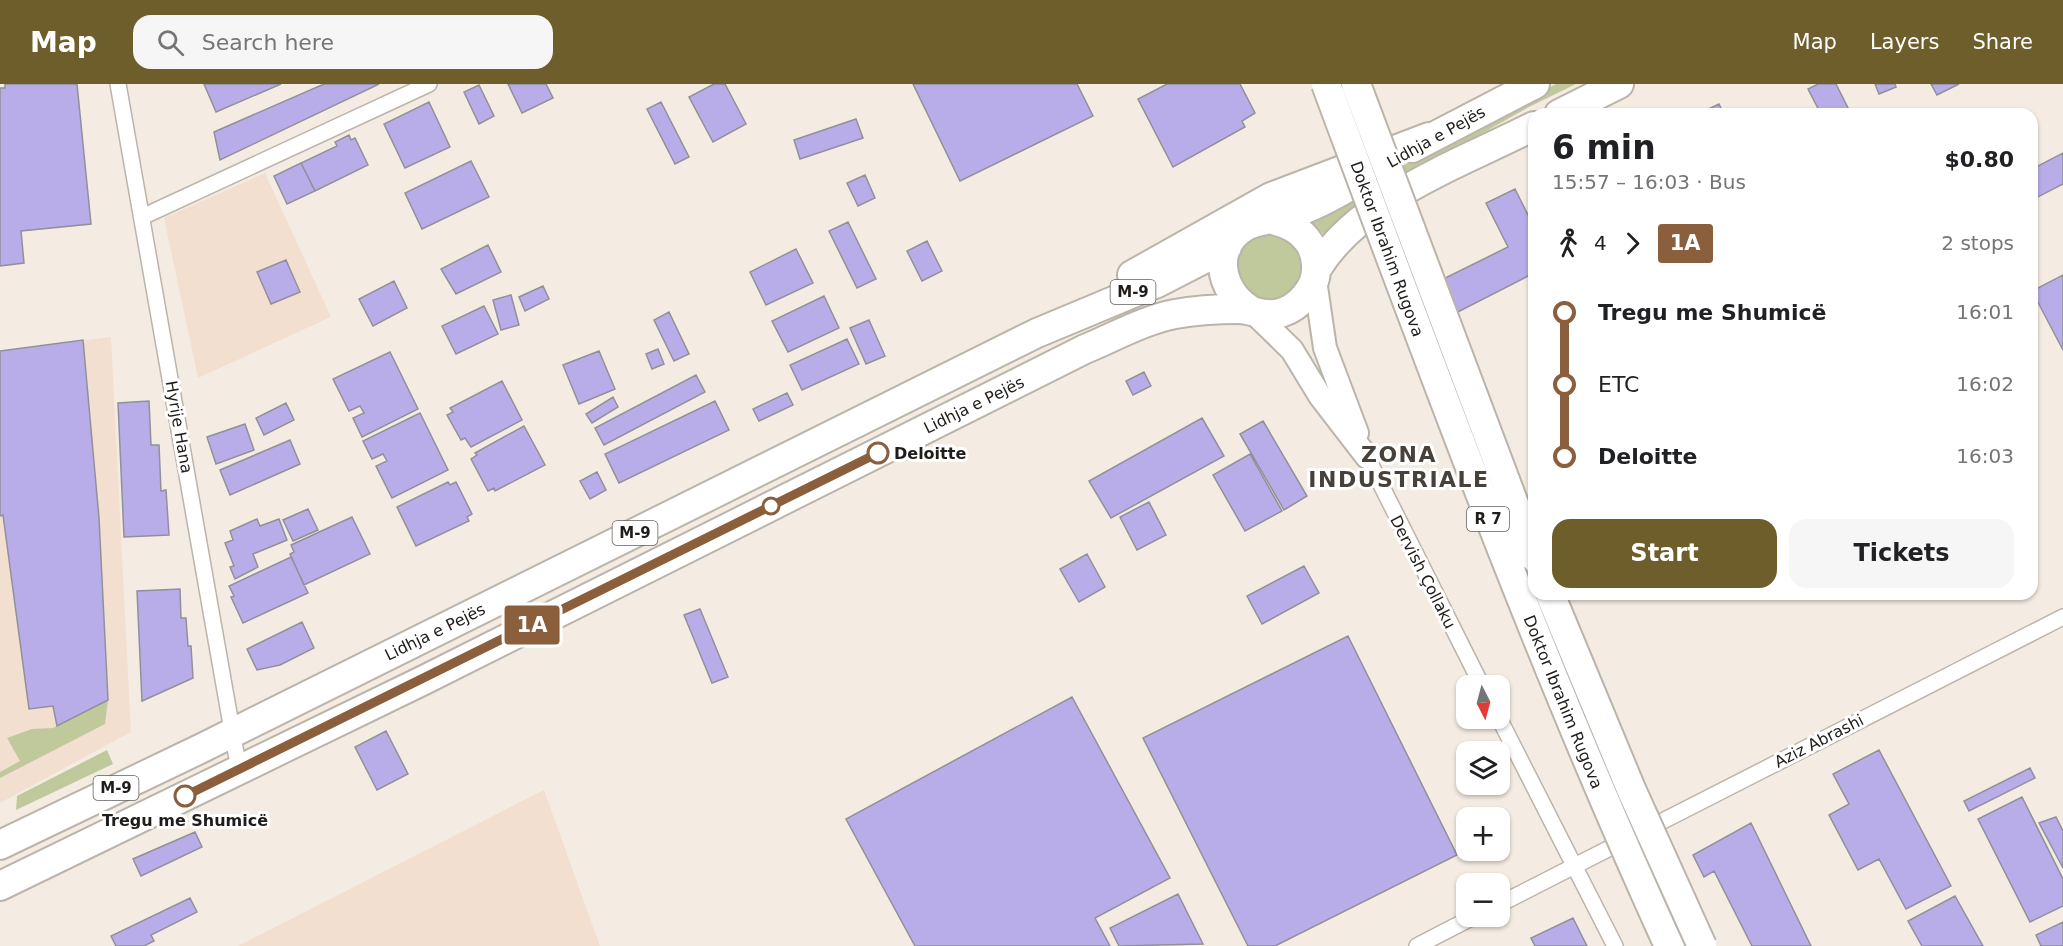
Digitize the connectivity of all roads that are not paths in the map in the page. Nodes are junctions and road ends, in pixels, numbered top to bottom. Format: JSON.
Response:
{"nodes":[{"id":1,"x":118,"y":84,"type":"edge"},
{"id":2,"x":429,"y":84,"type":"edge"},
{"id":3,"x":1326,"y":84,"type":"edge"},
{"id":4,"x":1356,"y":84,"type":"edge"},
{"id":5,"x":1535,"y":84,"type":"edge"},
{"id":6,"x":1619,"y":84,"type":"edge"},
{"id":7,"x":1571,"y":108,"type":"edge"},
{"id":8,"x":1528,"y":129,"type":"edge"},
{"id":9,"x":1429,"y":137,"type":"junction"},
{"id":10,"x":142,"y":217,"type":"junction"},
{"id":11,"x":1273,"y":220,"type":"junction"},
{"id":12,"x":1227,"y":247,"type":"junction"},
{"id":13,"x":1315,"y":275,"type":"junction"},
{"id":14,"x":1250,"y":310,"type":"junction"},
{"id":15,"x":1037,"y":333,"type":"junction"},
{"id":16,"x":1367,"y":457,"type":"junction"},
{"id":17,"x":1528,"y":541,"type":"edge"},
{"id":18,"x":1552,"y":600,"type":"edge"},
{"id":19,"x":2063,"y":616,"type":"edge"},
{"id":20,"x":1476,"y":675,"type":"edge"},
{"id":21,"x":1504,"y":729,"type":"edge"},
{"id":22,"x":232,"y":732,"type":"junction"},
{"id":23,"x":239,"y":770,"type":"junction"},
{"id":24,"x":0,"y":845,"type":"edge"},
{"id":25,"x":1574,"y":866,"type":"junction"},
{"id":26,"x":0,"y":886,"type":"edge"},
{"id":27,"x":1510,"y":899,"type":"edge"},
{"id":28,"x":1456,"y":926,"type":"edge"},
{"id":29,"x":1417,"y":946,"type":"edge"},
{"id":30,"x":1615,"y":946,"type":"edge"},
{"id":31,"x":1670,"y":946,"type":"edge"},
{"id":32,"x":1702,"y":946,"type":"edge"}],
"edges":[{"from":1,"to":10,"type":"street","name":"Hyrije Hana"},
{"from":2,"to":10,"type":"street"},
{"from":3,"to":31,"type":"highway","name":"Doktor Ibrahim Rugova","number":"R 7","bridge":true},
{"from":4,"to":17,"type":"highway","name":"Doktor Ibrahim Rugova","number":"R 7","bridge":true},
{"from":5,"to":9,"type":"highway","name":"Lidhja e Pejës"},
{"from":6,"to":7,"type":"highway"},
{"from":8,"to":13,"type":"highway","name":"Lidhja e Pejës"},
{"from":9,"to":11,"type":"highway","name":"Lidhja e Pejës"},
{"from":9,"to":15,"type":"highway"},
{"from":10,"to":22,"type":"street","name":"Hyrije Hana"},
{"from":11,"to":12,"type":"highway","name":"Lidhja e Pejës"},
{"from":11,"to":13,"type":"highway"},
{"from":12,"to":14,"type":"highway"},
{"from":12,"to":15,"type":"highway","name":"Lidhja e Pejës","number":"M-9"},
{"from":13,"to":14,"type":"highway","name":"Lidhja e Pejës"},
{"from":13,"to":16,"type":"street"},
{"from":14,"to":16,"type":"street"},
{"from":14,"to":23,"type":"highway","name":"Lidhja e Pejës","number":"M-9"},
{"from":15,"to":22,"type":"highway","name":"Lidhja e Pejës","number":"M-9"},
{"from":16,"to":20,"type":"street","name":"Dervish Çollaku"},
{"from":18,"to":32,"type":"highway","name":"Doktor Ibrahim Rugova","bridge":true},
{"from":19,"to":25,"type":"street","name":"Aziz Abrashi"},
{"from":21,"to":25,"type":"street"},
{"from":22,"to":23,"type":"street","name":"Hyrije Hana"},
{"from":22,"to":24,"type":"highway","name":"Lidhja e Pejës","number":"M-9"},
{"from":23,"to":26,"type":"highway","name":"Lidhja e Pejës","number":"M-9"},
{"from":25,"to":27,"type":"street","name":"Aziz Abrashi"},
{"from":25,"to":30,"type":"street"},
{"from":28,"to":29,"type":"street"}]}
